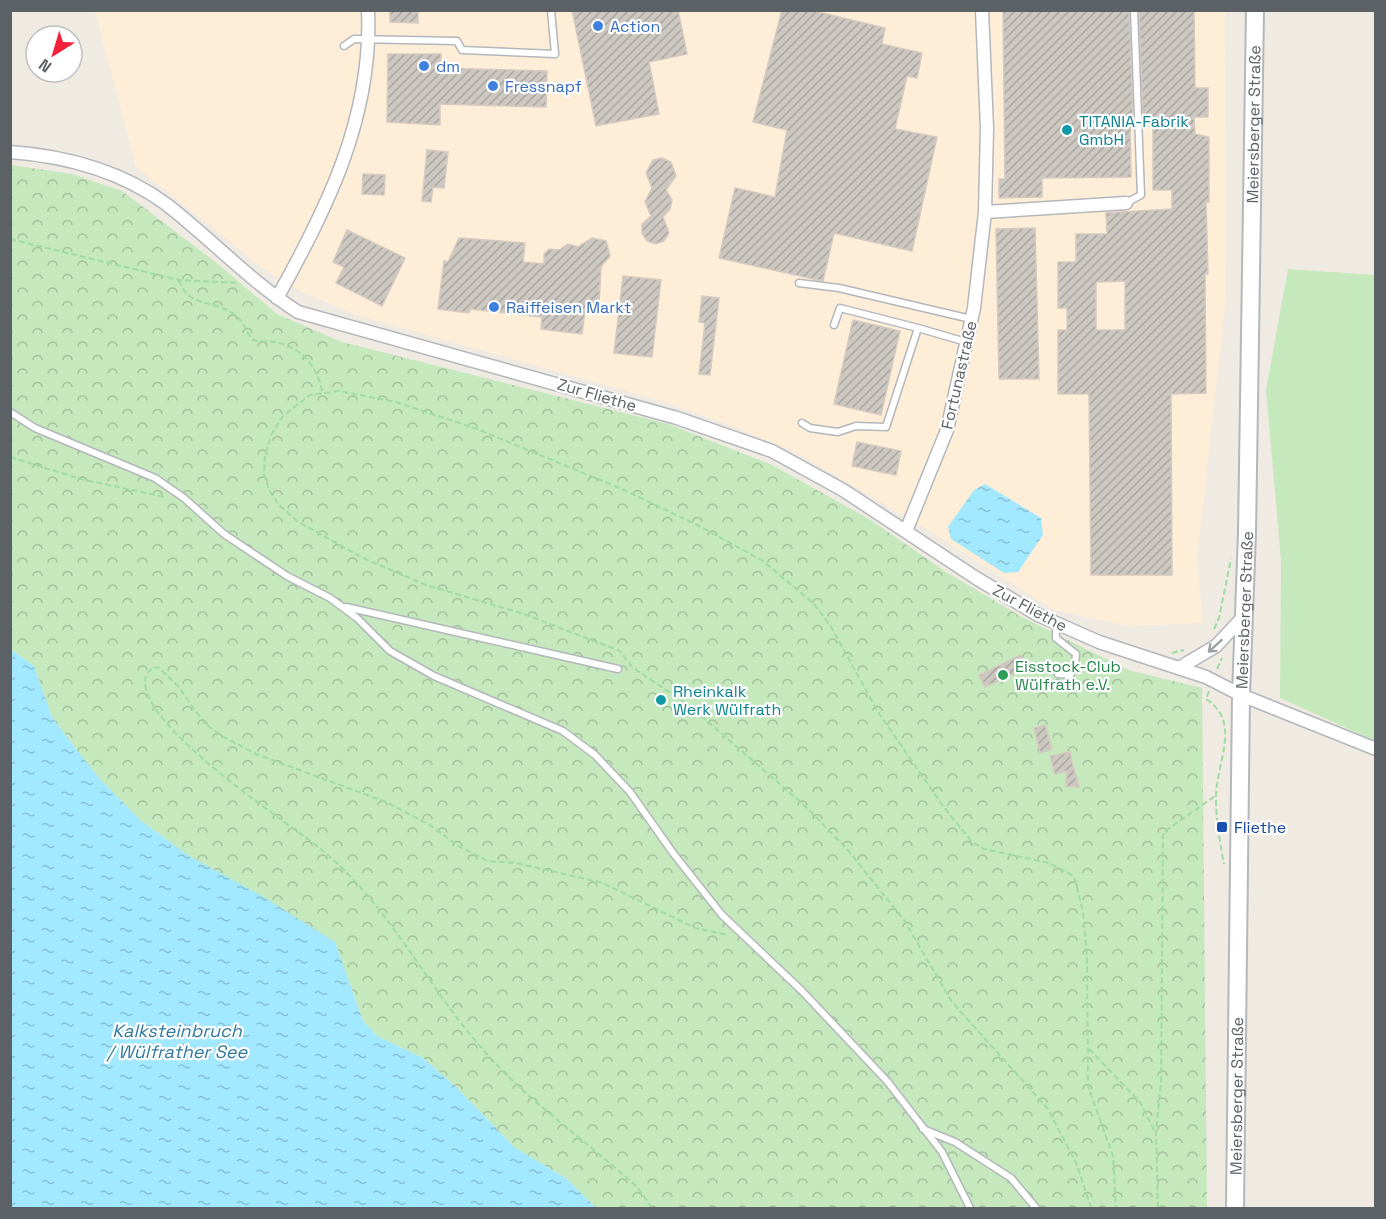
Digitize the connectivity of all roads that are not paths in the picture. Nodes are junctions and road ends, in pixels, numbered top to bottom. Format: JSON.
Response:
{"nodes":[{"id":1,"x":368,"y":10,"type":"edge"},
{"id":2,"x":550,"y":10,"type":"edge"},
{"id":3,"x":982,"y":10,"type":"edge"},
{"id":4,"x":1134,"y":10,"type":"edge"},
{"id":5,"x":1255,"y":10,"type":"edge"},
{"id":6,"x":367,"y":38,"type":"junction"},
{"id":7,"x":344,"y":46,"type":"dead end"},
{"id":8,"x":10,"y":152,"type":"edge"},
{"id":9,"x":1126,"y":203,"type":"joint"},
{"id":10,"x":985,"y":212,"type":"junction"},
{"id":11,"x":799,"y":283,"type":"dead end"},
{"id":12,"x":277,"y":298,"type":"junction"},
{"id":13,"x":972,"y":319,"type":"junction"},
{"id":14,"x":834,"y":325,"type":"dead end"},
{"id":15,"x":918,"y":328,"type":"junction"},
{"id":16,"x":967,"y":342,"type":"junction"},
{"id":17,"x":10,"y":412,"type":"edge"},
{"id":18,"x":802,"y":423,"type":"dead end"},
{"id":19,"x":906,"y":531,"type":"junction"},
{"id":20,"x":342,"y":606,"type":"junction"},
{"id":21,"x":1245,"y":615,"type":"junction"},
{"id":22,"x":1056,"y":623,"type":"junction"},
{"id":23,"x":1179,"y":668,"type":"junction"},
{"id":24,"x":618,"y":669,"type":"dead end"},
{"id":25,"x":1058,"y":674,"type":"dead end"},
{"id":26,"x":1241,"y":695,"type":"junction"},
{"id":27,"x":1376,"y":749,"type":"edge"},
{"id":28,"x":922,"y":1128,"type":"junction"},
{"id":29,"x":970,"y":1209,"type":"edge"},
{"id":30,"x":1036,"y":1209,"type":"edge"},
{"id":31,"x":1235,"y":1209,"type":"edge"}],
"edges":[{"from":1,"to":6,"type":"street"},
{"from":2,"to":6,"type":"lane"},
{"from":3,"to":10,"type":"street","name":"Fortunastraße"},
{"from":4,"to":9,"type":"lane"},
{"from":5,"to":21,"type":"main road","name":"Meiersberger Straße"},
{"from":6,"to":7,"type":"lane"},
{"from":6,"to":12,"type":"street"},
{"from":8,"to":12,"type":"street","name":"Zur Fliethe"},
{"from":9,"to":10,"type":"street"},
{"from":10,"to":13,"type":"street","name":"Fortunastraße"},
{"from":11,"to":13,"type":"lane"},
{"from":12,"to":19,"type":"street","name":"Zur Fliethe"},
{"from":13,"to":16,"type":"street","name":"Fortunastraße"},
{"from":14,"to":15,"type":"lane"},
{"from":15,"to":16,"type":"lane"},
{"from":15,"to":18,"type":"lane"},
{"from":16,"to":19,"type":"street","name":"Fortunastraße"},
{"from":17,"to":20,"type":"lane"},
{"from":19,"to":22,"type":"street","name":"Zur Fliethe"},
{"from":20,"to":24,"type":"lane"},
{"from":20,"to":28,"type":"lane"},
{"from":21,"to":23,"type":"street","one_way":true},
{"from":21,"to":26,"type":"main road","name":"Meiersberger Straße"},
{"from":22,"to":23,"type":"street","name":"Zur Fliethe"},
{"from":22,"to":25,"type":"lane"},
{"from":23,"to":26,"type":"street","name":"Zur Fliethe"},
{"from":26,"to":27,"type":"street","name":"Zur Fliethe"},
{"from":26,"to":31,"type":"main road","name":"Meiersberger Straße"},
{"from":28,"to":29,"type":"lane"},
{"from":28,"to":30,"type":"lane"}]}
